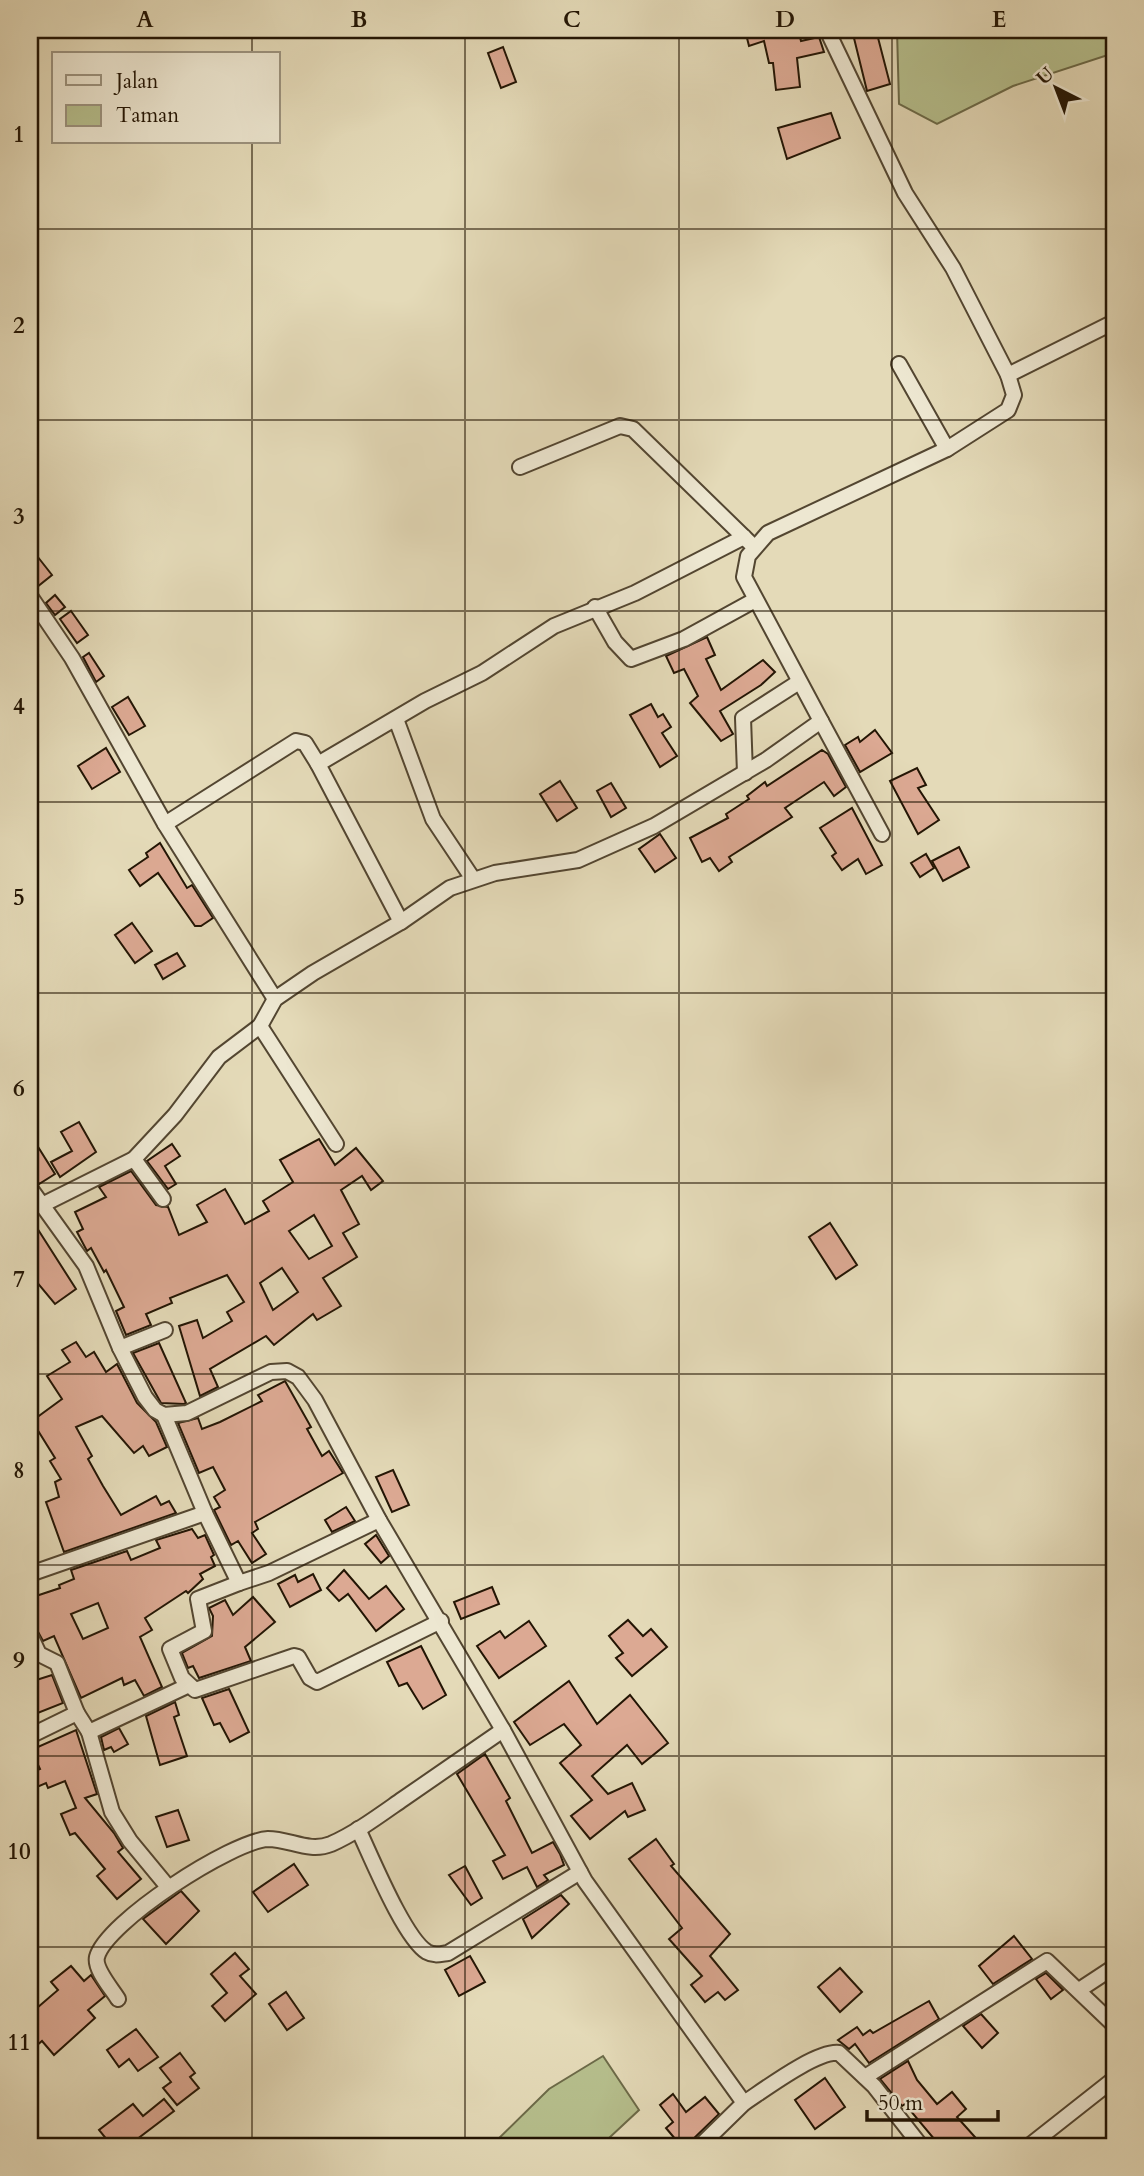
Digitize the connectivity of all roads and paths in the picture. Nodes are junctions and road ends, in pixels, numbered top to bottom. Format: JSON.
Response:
{"nodes":[{"id":1,"x":827,"y":30,"type":"edge"},
{"id":2,"x":1114,"y":322,"type":"edge"},
{"id":3,"x":899,"y":364,"type":"dead end"},
{"id":4,"x":1008,"y":375,"type":"junction"},
{"id":5,"x":947,"y":449,"type":"junction"},
{"id":6,"x":520,"y":467,"type":"dead end"},
{"id":7,"x":749,"y":542,"type":"junction"},
{"id":8,"x":30,"y":596,"type":"edge"},
{"id":9,"x":755,"y":600,"type":"junction"},
{"id":10,"x":595,"y":607,"type":"junction"},
{"id":11,"x":799,"y":682,"type":"junction"},
{"id":12,"x":396,"y":719,"type":"junction"},
{"id":13,"x":821,"y":722,"type":"junction"},
{"id":14,"x":318,"y":764,"type":"junction"},
{"id":15,"x":745,"y":773,"type":"junction"},
{"id":16,"x":165,"y":824,"type":"junction"},
{"id":17,"x":882,"y":834,"type":"dead end"},
{"id":18,"x":473,"y":879,"type":"junction"},
{"id":19,"x":401,"y":922,"type":"junction"},
{"id":20,"x":275,"y":999,"type":"junction"},
{"id":21,"x":261,"y":1026,"type":"junction"},
{"id":22,"x":336,"y":1144,"type":"dead end"},
{"id":23,"x":134,"y":1159,"type":"junction"},
{"id":24,"x":30,"y":1188,"type":"edge"},
{"id":25,"x":163,"y":1199,"type":"dead end"},
{"id":26,"x":44,"y":1204,"type":"junction"},
{"id":27,"x":165,"y":1330,"type":"dead end"},
{"id":28,"x":120,"y":1348,"type":"junction"},
{"id":29,"x":163,"y":1415,"type":"junction"},
{"id":30,"x":205,"y":1513,"type":"junction"},
{"id":31,"x":379,"y":1520,"type":"junction"},
{"id":32,"x":30,"y":1574,"type":"edge"},
{"id":33,"x":239,"y":1583,"type":"junction"},
{"id":34,"x":441,"y":1621,"type":"junction"},
{"id":35,"x":30,"y":1635,"type":"edge"},
{"id":36,"x":187,"y":1686,"type":"junction"},
{"id":37,"x":77,"y":1713,"type":"junction"},
{"id":38,"x":503,"y":1730,"type":"junction"},
{"id":39,"x":89,"y":1732,"type":"junction"},
{"id":40,"x":30,"y":1736,"type":"edge"},
{"id":41,"x":358,"y":1829,"type":"junction"},
{"id":42,"x":580,"y":1872,"type":"junction"},
{"id":43,"x":167,"y":1887,"type":"junction"},
{"id":44,"x":1114,"y":1967,"type":"edge"},
{"id":45,"x":1079,"y":1990,"type":"junction"},
{"id":46,"x":118,"y":1999,"type":"dead end"},
{"id":47,"x":1114,"y":2025,"type":"edge"},
{"id":48,"x":864,"y":2077,"type":"junction"},
{"id":49,"x":1114,"y":2079,"type":"edge"},
{"id":50,"x":744,"y":2103,"type":"junction"},
{"id":51,"x":700,"y":2146,"type":"edge"},
{"id":52,"x":921,"y":2146,"type":"edge"},
{"id":53,"x":1029,"y":2146,"type":"edge"}],
"edges":[{"from":1,"to":4,"type":"street"},
{"from":2,"to":4,"type":"street"},
{"from":3,"to":5,"type":"street"},
{"from":4,"to":5,"type":"street"},
{"from":5,"to":7,"type":"street"},
{"from":6,"to":7,"type":"street"},
{"from":7,"to":9,"type":"street"},
{"from":7,"to":10,"type":"street"},
{"from":8,"to":16,"type":"street"},
{"from":9,"to":10,"type":"street"},
{"from":9,"to":11,"type":"street"},
{"from":10,"to":12,"type":"street"},
{"from":11,"to":13,"type":"street"},
{"from":11,"to":15,"type":"street"},
{"from":12,"to":14,"type":"street"},
{"from":12,"to":18,"type":"street"},
{"from":13,"to":15,"type":"street"},
{"from":13,"to":17,"type":"street"},
{"from":14,"to":16,"type":"street"},
{"from":14,"to":19,"type":"street"},
{"from":15,"to":18,"type":"street"},
{"from":16,"to":20,"type":"street"},
{"from":18,"to":19,"type":"street"},
{"from":19,"to":20,"type":"street"},
{"from":20,"to":21,"type":"street"},
{"from":21,"to":22,"type":"street"},
{"from":21,"to":23,"type":"street"},
{"from":23,"to":25,"type":"street"},
{"from":23,"to":26,"type":"street"},
{"from":24,"to":26,"type":"street"},
{"from":26,"to":28,"type":"street"},
{"from":27,"to":28,"type":"street"},
{"from":28,"to":29,"type":"street"},
{"from":29,"to":30,"type":"street"},
{"from":29,"to":31,"type":"street"},
{"from":30,"to":32,"type":"street"},
{"from":30,"to":33,"type":"street"},
{"from":31,"to":33,"type":"street"},
{"from":31,"to":34,"type":"street"},
{"from":33,"to":36,"type":"street"},
{"from":34,"to":36,"type":"street"},
{"from":34,"to":38,"type":"street"},
{"from":35,"to":37,"type":"street"},
{"from":36,"to":39,"type":"street"},
{"from":37,"to":39,"type":"street"},
{"from":37,"to":40,"type":"street"},
{"from":38,"to":41,"type":"street"},
{"from":38,"to":42,"type":"street"},
{"from":39,"to":43,"type":"street"},
{"from":41,"to":42,"type":"street"},
{"from":41,"to":43,"type":"street"},
{"from":42,"to":50,"type":"street"},
{"from":43,"to":46,"type":"street"},
{"from":44,"to":45,"type":"street"},
{"from":45,"to":47,"type":"street"},
{"from":45,"to":48,"type":"street"},
{"from":48,"to":50,"type":"street"},
{"from":48,"to":52,"type":"street"},
{"from":49,"to":53,"type":"street"},
{"from":50,"to":51,"type":"street"}]}
